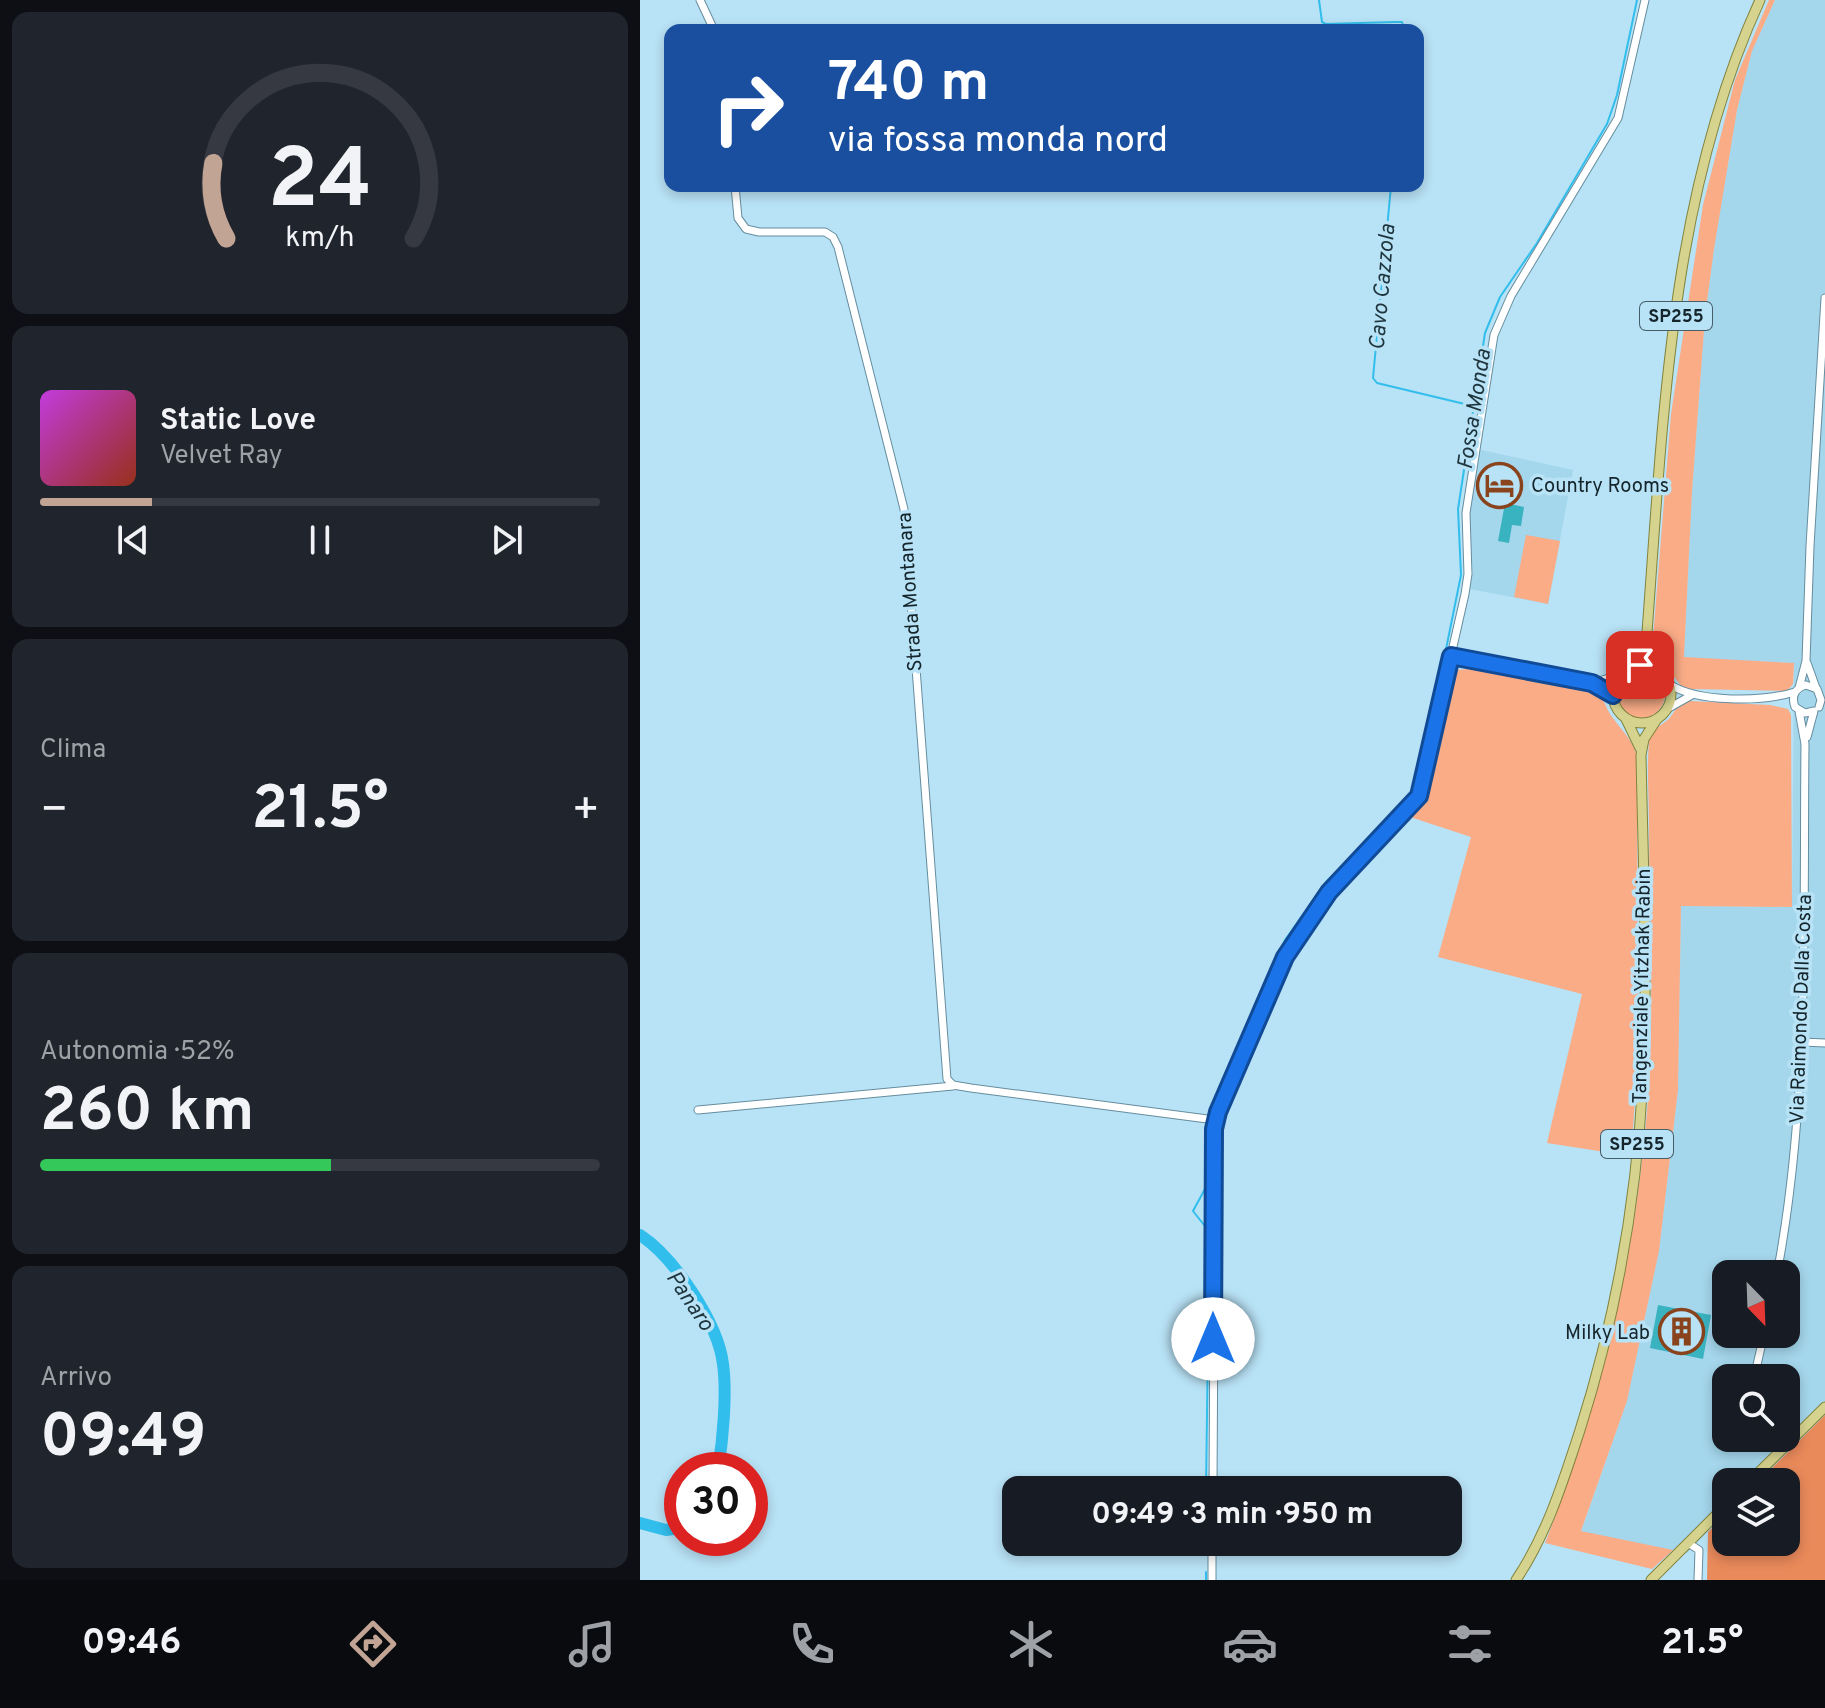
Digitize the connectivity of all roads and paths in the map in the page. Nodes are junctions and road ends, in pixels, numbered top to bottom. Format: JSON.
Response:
{"nodes":[{"id":1,"x":700,"y":0,"type":"edge"},
{"id":2,"x":1645,"y":0,"type":"edge"},
{"id":3,"x":1760,"y":0,"type":"edge"},
{"id":4,"x":711,"y":24,"type":"edge"},
{"id":5,"x":736,"y":192,"type":"edge"},
{"id":6,"x":1825,"y":298,"type":"edge"},
{"id":7,"x":1647,"y":632,"type":"junction"},
{"id":8,"x":1451,"y":656,"type":"junction"},
{"id":9,"x":1806,"y":661,"type":"junction"},
{"id":10,"x":1631,"y":667,"type":"junction"},
{"id":11,"x":1657,"y":669,"type":"junction"},
{"id":12,"x":1619,"y":675,"type":"junction"},
{"id":13,"x":1592,"y":683,"type":"junction"},
{"id":14,"x":1669,"y":684,"type":"junction"},
{"id":15,"x":1797,"y":690,"type":"junction"},
{"id":16,"x":1820,"y":692,"type":"edge"},
{"id":17,"x":1613,"y":695,"type":"junction"},
{"id":18,"x":1692,"y":695,"type":"junction"},
{"id":19,"x":1765,"y":698,"type":"junction"},
{"id":20,"x":1797,"y":708,"type":"junction"},
{"id":21,"x":1819,"y":708,"type":"edge"},
{"id":22,"x":1667,"y":709,"type":"junction"},
{"id":23,"x":1626,"y":719,"type":"junction"},
{"id":24,"x":1657,"y":719,"type":"junction"},
{"id":25,"x":1805,"y":744,"type":"junction"},
{"id":26,"x":1641,"y":755,"type":"junction"},
{"id":27,"x":1802,"y":1042,"type":"junction"},
{"id":28,"x":1825,"y":1043,"type":"edge"},
{"id":29,"x":955,"y":1086,"type":"junction"},
{"id":30,"x":698,"y":1110,"type":"dead end"},
{"id":31,"x":1211,"y":1119,"type":"junction"},
{"id":32,"x":1779,"y":1260,"type":"edge"},
{"id":33,"x":1825,"y":1407,"type":"edge"},
{"id":34,"x":1763,"y":1468,"type":"edge"},
{"id":35,"x":1213,"y":1476,"type":"edge"},
{"id":36,"x":1712,"y":1519,"type":"edge"},
{"id":37,"x":1688,"y":1543,"type":"junction"},
{"id":38,"x":1212,"y":1556,"type":"edge"},
{"id":39,"x":1212,"y":1580,"type":"edge"},
{"id":40,"x":1516,"y":1580,"type":"edge"},
{"id":41,"x":1651,"y":1580,"type":"edge"},
{"id":42,"x":1698,"y":1580,"type":"edge"}],
"edges":[{"from":1,"to":4,"type":"street"},
{"from":2,"to":8,"type":"street"},
{"from":3,"to":7,"type":"main road","number":"SP255"},
{"from":5,"to":29,"type":"street","name":"Strada Montanara"},
{"from":6,"to":9,"type":"street"},
{"from":7,"to":10,"type":"main road","number":"SP255"},
{"from":7,"to":11,"type":"main road","number":"SP255"},
{"from":8,"to":13,"type":"street"},
{"from":8,"to":31,"type":"street"},
{"from":9,"to":15,"type":"street"},
{"from":9,"to":16,"type":"street"},
{"from":10,"to":11,"type":"main road"},
{"from":10,"to":12,"type":"main road"},
{"from":11,"to":14,"type":"main road","number":"SP255"},
{"from":12,"to":13,"type":"street"},
{"from":12,"to":17,"type":"main road"},
{"from":13,"to":17,"type":"street"},
{"from":14,"to":18,"type":"street"},
{"from":14,"to":22,"type":"main road"},
{"from":15,"to":16,"type":"street"},
{"from":15,"to":19,"type":"street"},
{"from":15,"to":20,"type":"street"},
{"from":16,"to":21,"type":"street"},
{"from":17,"to":23,"type":"main road","name":"Tangenziale Yitzhak Rabin","number":"SP255"},
{"from":18,"to":19,"type":"street"},
{"from":18,"to":22,"type":"street"},
{"from":19,"to":20,"type":"street"},
{"from":20,"to":21,"type":"street"},
{"from":20,"to":25,"type":"street"},
{"from":21,"to":25,"type":"street"},
{"from":22,"to":24,"type":"main road","name":"Tangenziale Yitzhak Rabin","number":"SP255"},
{"from":23,"to":24,"type":"main road"},
{"from":23,"to":26,"type":"main road","name":"Tangenziale Yitzhak Rabin","number":"SP255"},
{"from":24,"to":26,"type":"main road","name":"Tangenziale Yitzhak Rabin","number":"SP255"},
{"from":25,"to":27,"type":"street","name":"Via Raimondo Dalla Costa"},
{"from":26,"to":40,"type":"main road","name":"Tangenziale Yitzhak Rabin","number":"SP255"},
{"from":27,"to":28,"type":"street"},
{"from":27,"to":32,"type":"street","name":"Via Raimondo Dalla Costa"},
{"from":29,"to":30,"type":"street"},
{"from":29,"to":31,"type":"street"},
{"from":31,"to":35,"type":"street"},
{"from":33,"to":34,"type":"main road"},
{"from":36,"to":37,"type":"main road"},
{"from":37,"to":41,"type":"main road"},
{"from":37,"to":42,"type":"street"},
{"from":38,"to":39,"type":"street"}]}
